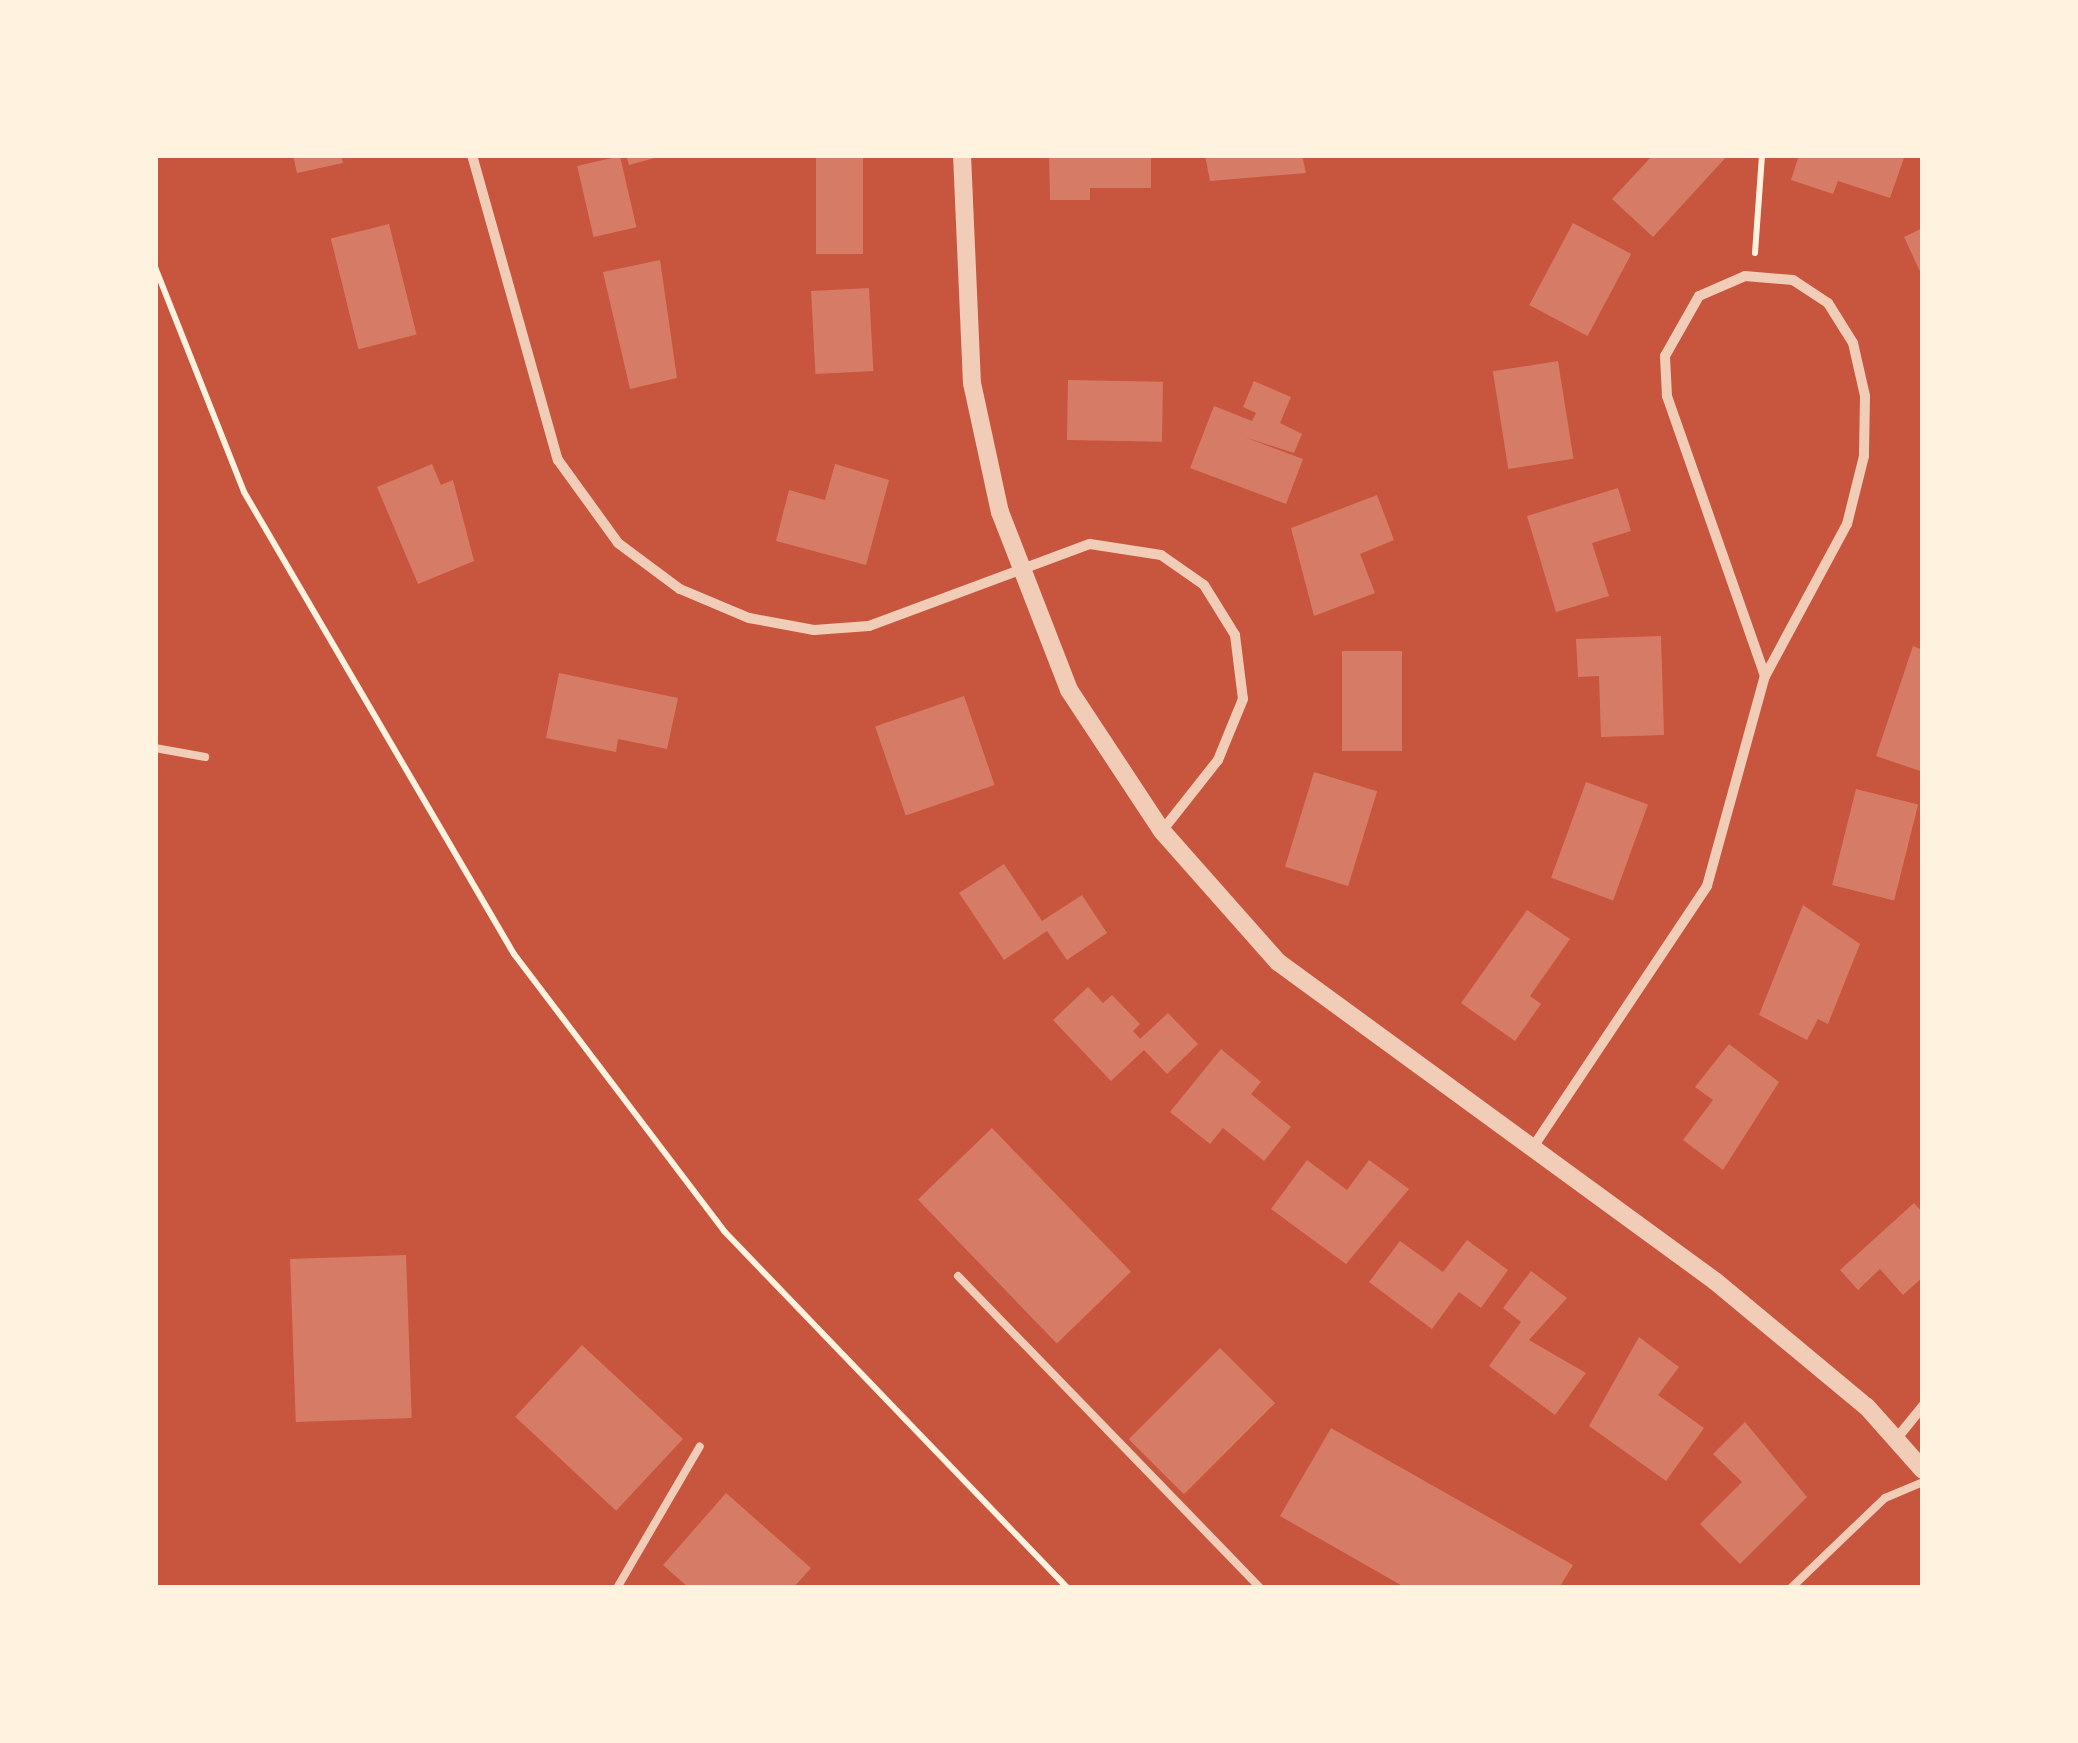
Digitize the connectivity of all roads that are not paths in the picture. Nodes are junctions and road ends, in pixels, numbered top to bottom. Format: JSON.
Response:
{"nodes":[{"id":1,"x":472,"y":155,"type":"edge"},
{"id":2,"x":962,"y":155,"type":"edge"},
{"id":3,"x":1022,"y":575,"type":"junction"},
{"id":4,"x":1766,"y":676,"type":"junction"},
{"id":5,"x":155,"y":748,"type":"edge"},
{"id":6,"x":206,"y":756,"type":"dead end"},
{"id":7,"x":1162,"y":832,"type":"junction"},
{"id":8,"x":1530,"y":1150,"type":"junction"},
{"id":9,"x":958,"y":1276,"type":"dead end"},
{"id":10,"x":1923,"y":1406,"type":"edge"},
{"id":11,"x":1898,"y":1438,"type":"junction"},
{"id":12,"x":700,"y":1446,"type":"dead end"},
{"id":13,"x":1923,"y":1470,"type":"edge"},
{"id":14,"x":1923,"y":1482,"type":"edge"},
{"id":15,"x":617,"y":1588,"type":"edge"},
{"id":16,"x":1260,"y":1588,"type":"edge"},
{"id":17,"x":1790,"y":1588,"type":"edge"}],
"edges":[{"from":1,"to":3,"type":"street"},
{"from":2,"to":3,"type":"street"},
{"from":3,"to":7,"type":"street"},
{"from":3,"to":7,"type":"street"},
{"from":4,"to":4,"type":"street"},
{"from":4,"to":8,"type":"street"},
{"from":5,"to":6,"type":"lane"},
{"from":7,"to":8,"type":"street"},
{"from":8,"to":11,"type":"street"},
{"from":9,"to":16,"type":"lane"},
{"from":10,"to":11,"type":"street"},
{"from":11,"to":13,"type":"street"},
{"from":12,"to":15,"type":"lane"},
{"from":14,"to":17,"type":"lane"}]}
